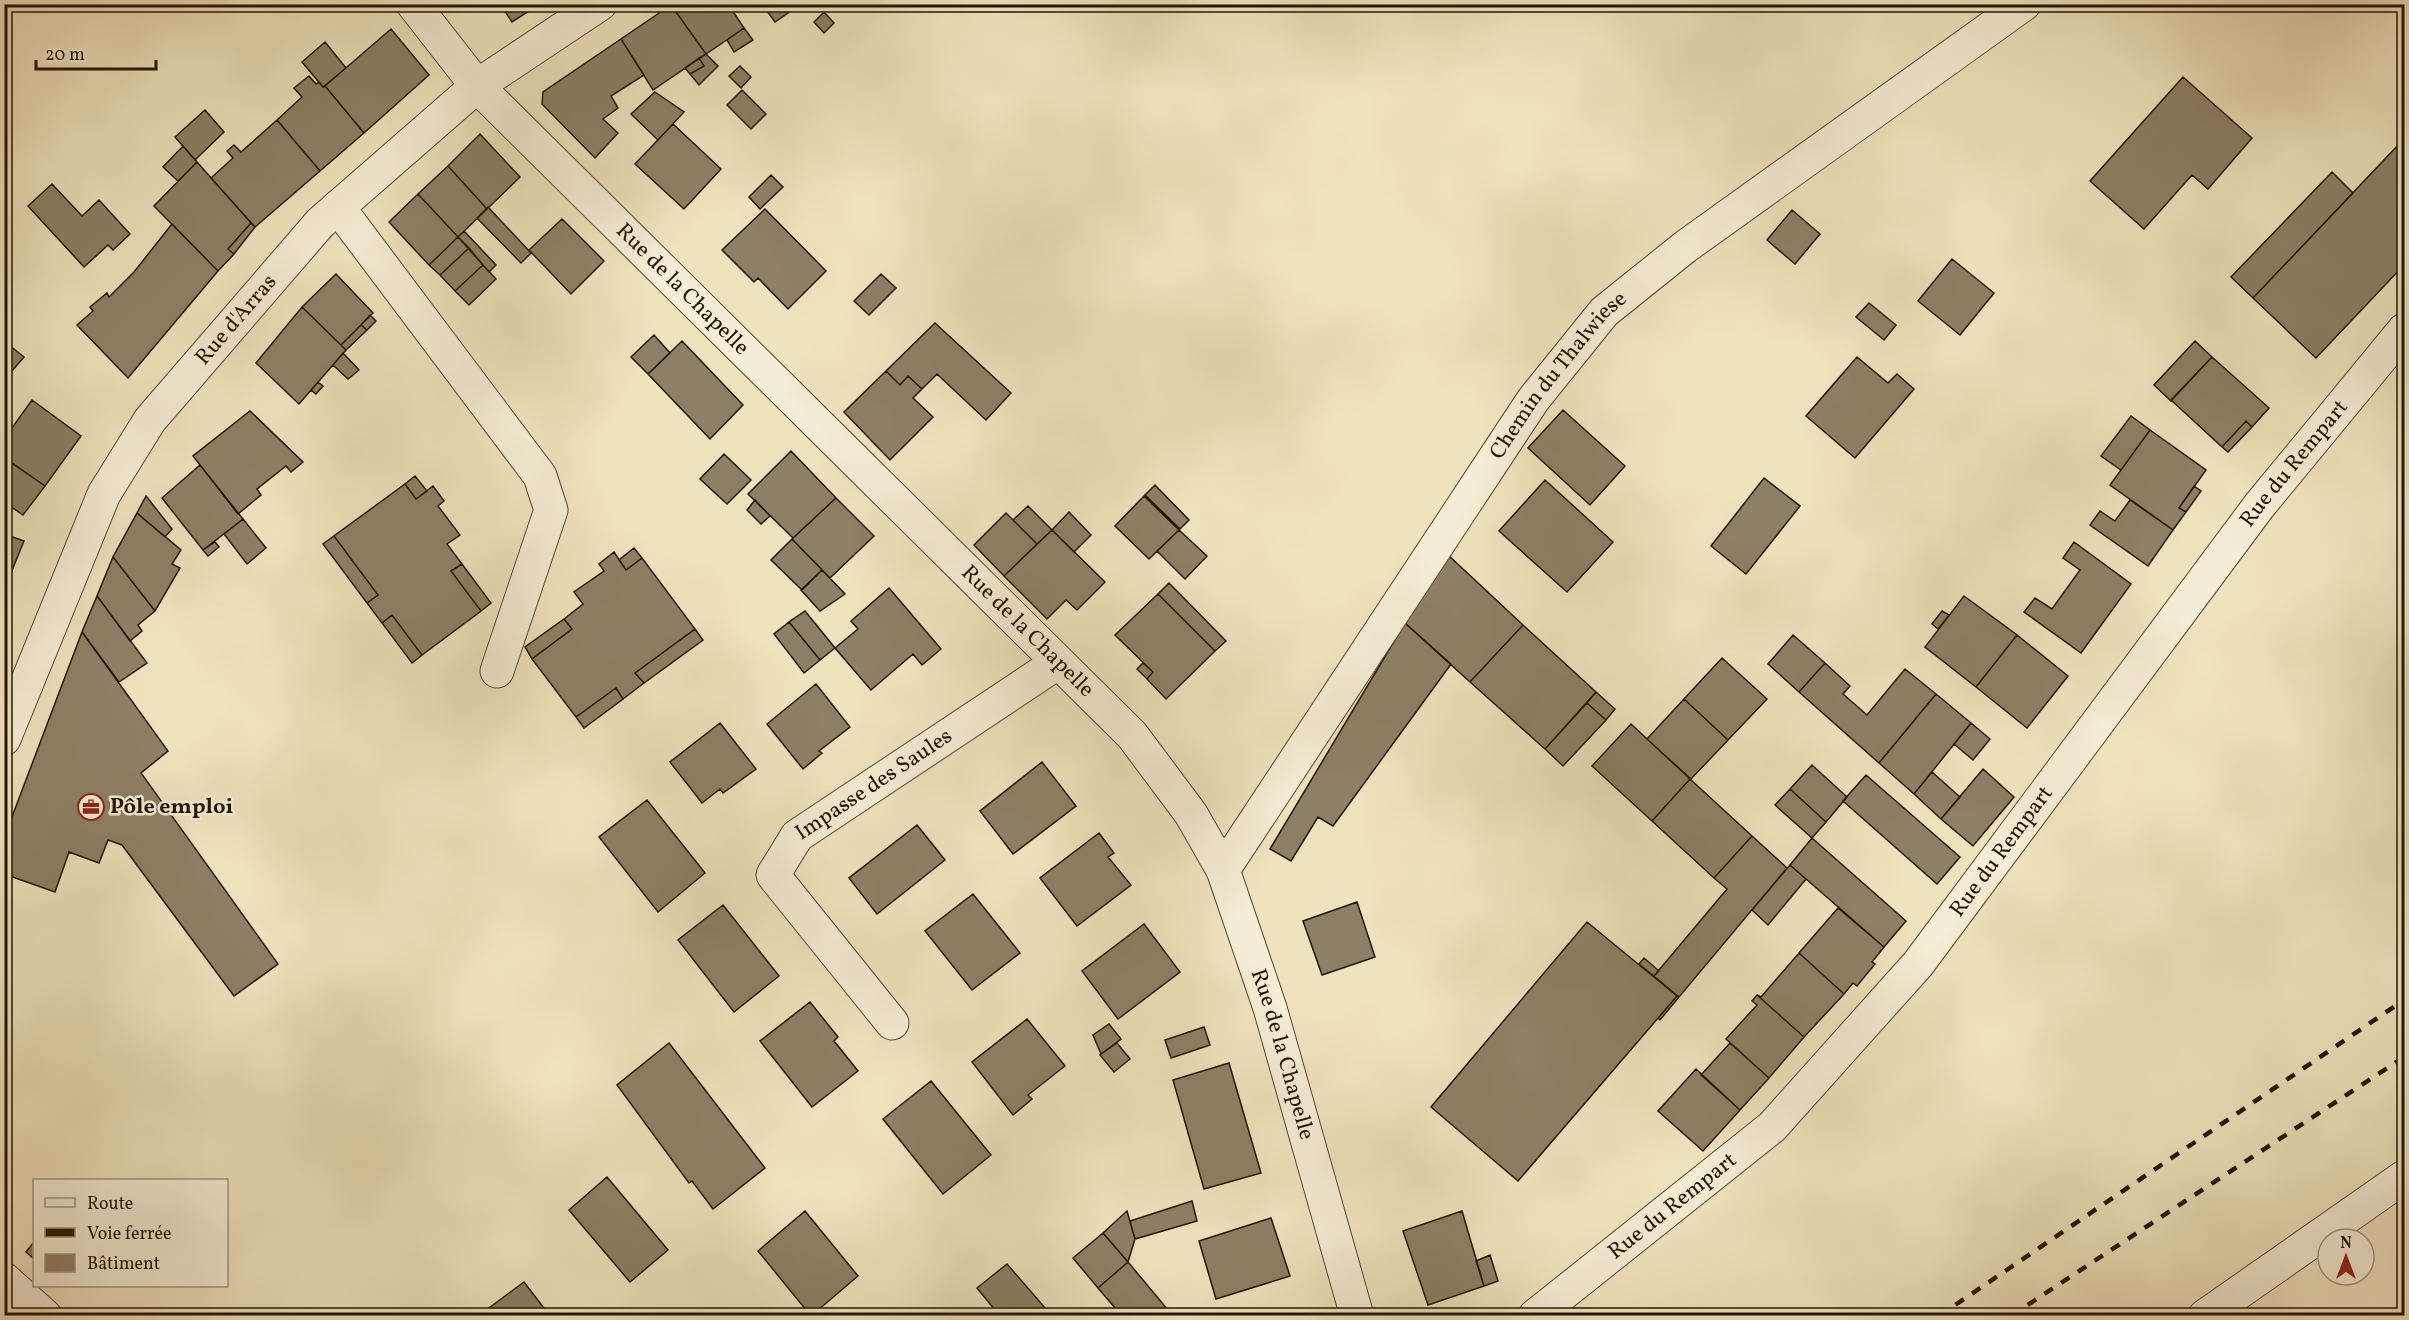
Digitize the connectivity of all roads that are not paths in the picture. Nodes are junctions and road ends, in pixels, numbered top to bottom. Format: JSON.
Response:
{"nodes":[{"id":1,"x":412,"y":4,"type":"edge"},
{"id":2,"x":600,"y":4,"type":"edge"},
{"id":3,"x":2024,"y":4,"type":"edge"},
{"id":4,"x":477,"y":86,"type":"junction"},
{"id":5,"x":338,"y":207,"type":"junction"},
{"id":6,"x":2404,"y":330,"type":"edge"},
{"id":7,"x":1057,"y":663,"type":"junction"},
{"id":8,"x":498,"y":671,"type":"dead end"},
{"id":9,"x":4,"y":739,"type":"edge"},
{"id":10,"x":1223,"y":870,"type":"junction"},
{"id":11,"x":892,"y":1023,"type":"dead end"},
{"id":12,"x":2404,"y":1177,"type":"edge"},
{"id":13,"x":4,"y":1279,"type":"edge"},
{"id":14,"x":45,"y":1316,"type":"edge"},
{"id":15,"x":1357,"y":1316,"type":"edge"},
{"id":16,"x":1535,"y":1316,"type":"edge"},
{"id":17,"x":2205,"y":1316,"type":"edge"}],
"edges":[{"from":1,"to":4,"type":"street","name":"Rue de la Chapelle"},
{"from":2,"to":4,"type":"street","name":"Rue d'Arras"},
{"from":3,"to":10,"type":"street","name":"Chemin du Thalwiese"},
{"from":4,"to":5,"type":"street","name":"Rue d'Arras"},
{"from":4,"to":7,"type":"street","name":"Rue de la Chapelle"},
{"from":5,"to":8,"type":"street"},
{"from":5,"to":9,"type":"street","name":"Rue d'Arras"},
{"from":6,"to":16,"type":"street","name":"Rue du Rempart"},
{"from":7,"to":10,"type":"street","name":"Rue de la Chapelle"},
{"from":7,"to":11,"type":"street","name":"Impasse des Saules"},
{"from":10,"to":15,"type":"street","name":"Rue de la Chapelle"},
{"from":12,"to":17,"type":"street"},
{"from":13,"to":14,"type":"street"}]}
